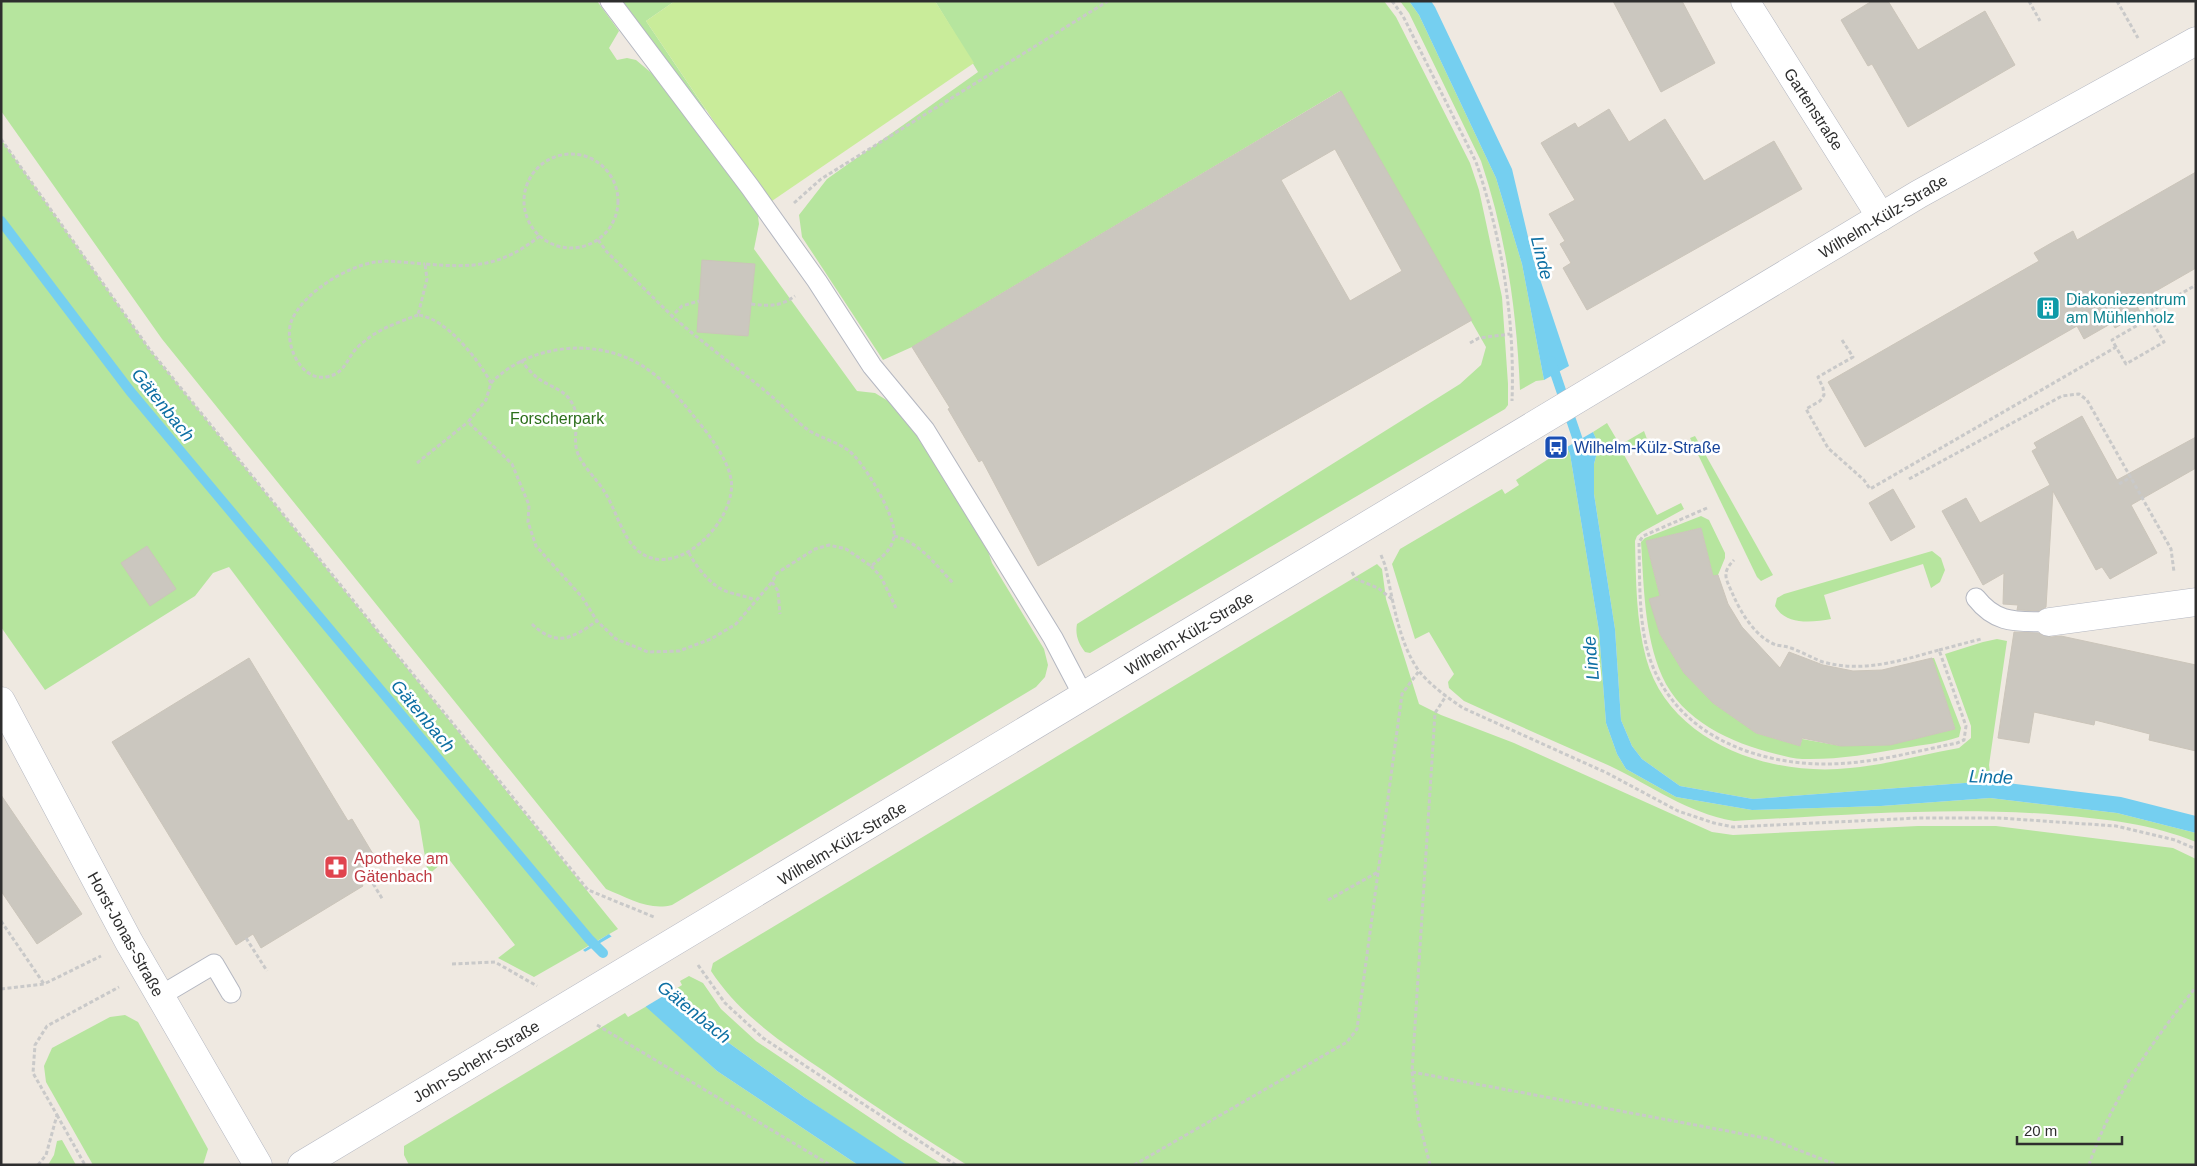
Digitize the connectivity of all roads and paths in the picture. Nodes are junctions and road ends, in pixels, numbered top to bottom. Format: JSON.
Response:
{"nodes":[{"id":1,"x":610,"y":1,"type":"edge"},
{"id":2,"x":1108,"y":1,"type":"edge"},
{"id":3,"x":1392,"y":1,"type":"edge"},
{"id":4,"x":1745,"y":1,"type":"edge"},
{"id":5,"x":2029,"y":1,"type":"edge"},
{"id":6,"x":2117,"y":1,"type":"edge"},
{"id":7,"x":2040,"y":21,"type":"dead end"},
{"id":8,"x":2196,"y":41,"type":"edge"},
{"id":9,"x":2153,"y":65,"type":"junction"},
{"id":10,"x":1,"y":140,"type":"edge"},
{"id":11,"x":1881,"y":217,"type":"junction"},
{"id":12,"x":772,"y":220,"type":"junction"},
{"id":13,"x":540,"y":236,"type":"junction"},
{"id":14,"x":598,"y":240,"type":"junction"},
{"id":15,"x":425,"y":264,"type":"junction"},
{"id":16,"x":817,"y":281,"type":"junction"},
{"id":17,"x":2196,"y":285,"type":"edge"},
{"id":18,"x":699,"y":301,"type":"dead end"},
{"id":19,"x":751,"y":304,"type":"dead end"},
{"id":20,"x":418,"y":316,"type":"junction"},
{"id":21,"x":672,"y":316,"type":"junction"},
{"id":22,"x":2150,"y":318,"type":"junction"},
{"id":23,"x":1510,"y":334,"type":"junction"},
{"id":24,"x":1842,"y":340,"type":"dead end"},
{"id":25,"x":1470,"y":343,"type":"dead end"},
{"id":26,"x":2116,"y":347,"type":"junction"},
{"id":27,"x":521,"y":360,"type":"junction"},
{"id":28,"x":491,"y":383,"type":"junction"},
{"id":29,"x":1512,"y":409,"type":"dead end"},
{"id":30,"x":468,"y":422,"type":"junction"},
{"id":31,"x":417,"y":463,"type":"dead end"},
{"id":32,"x":2131,"y":477,"type":"junction"},
{"id":33,"x":1909,"y":480,"type":"dead end"},
{"id":34,"x":2119,"y":484,"type":"dead end"},
{"id":35,"x":1707,"y":508,"type":"dead end"},
{"id":36,"x":1363,"y":527,"type":"junction"},
{"id":37,"x":894,"y":536,"type":"junction"},
{"id":38,"x":1335,"y":544,"type":"junction"},
{"id":39,"x":689,"y":553,"type":"junction"},
{"id":40,"x":1734,"y":560,"type":"dead end"},
{"id":41,"x":871,"y":566,"type":"junction"},
{"id":42,"x":772,"y":582,"type":"junction"},
{"id":43,"x":953,"y":583,"type":"dead end"},
{"id":44,"x":1976,"y":598,"type":"dead end"},
{"id":45,"x":755,"y":600,"type":"junction"},
{"id":46,"x":1393,"y":601,"type":"junction"},
{"id":47,"x":2187,"y":604,"type":"edge"},
{"id":48,"x":896,"y":608,"type":"dead end"},
{"id":49,"x":780,"y":614,"type":"dead end"},
{"id":50,"x":1998,"y":618,"type":"junction"},
{"id":51,"x":597,"y":621,"type":"junction"},
{"id":52,"x":2049,"y":622,"type":"joint"},
{"id":53,"x":532,"y":624,"type":"dead end"},
{"id":54,"x":1939,"y":650,"type":"junction"},
{"id":55,"x":1419,"y":671,"type":"junction"},
{"id":56,"x":1446,"y":696,"type":"junction"},
{"id":57,"x":1084,"y":697,"type":"junction"},
{"id":58,"x":1,"y":701,"type":"edge"},
{"id":59,"x":2196,"y":849,"type":"edge"},
{"id":60,"x":363,"y":867,"type":"dead end"},
{"id":61,"x":1378,"y":872,"type":"junction"},
{"id":62,"x":383,"y":900,"type":"dead end"},
{"id":63,"x":1328,"y":900,"type":"dead end"},
{"id":64,"x":1,"y":921,"type":"edge"},
{"id":65,"x":246,"y":938,"type":"dead end"},
{"id":66,"x":678,"y":941,"type":"junction"},
{"id":67,"x":129,"y":942,"type":"junction"},
{"id":68,"x":650,"y":957,"type":"joint"},
{"id":69,"x":452,"y":964,"type":"dead end"},
{"id":70,"x":146,"y":971,"type":"junction"},
{"id":71,"x":267,"y":971,"type":"dead end"},
{"id":72,"x":44,"y":984,"type":"junction"},
{"id":73,"x":2196,"y":987,"type":"edge"},
{"id":74,"x":1,"y":989,"type":"edge"},
{"id":75,"x":231,"y":992,"type":"dead end"},
{"id":76,"x":160,"y":996,"type":"junction"},
{"id":77,"x":569,"y":1006,"type":"junction"},
{"id":78,"x":1412,"y":1072,"type":"junction"},
{"id":79,"x":57,"y":1115,"type":"junction"},
{"id":80,"x":38,"y":1165,"type":"edge"},
{"id":81,"x":85,"y":1165,"type":"edge"},
{"id":82,"x":258,"y":1165,"type":"edge"},
{"id":83,"x":302,"y":1165,"type":"edge"},
{"id":84,"x":830,"y":1165,"type":"edge"},
{"id":85,"x":956,"y":1165,"type":"edge"},
{"id":86,"x":1134,"y":1165,"type":"edge"},
{"id":87,"x":1430,"y":1165,"type":"edge"},
{"id":88,"x":1837,"y":1165,"type":"edge"},
{"id":89,"x":2089,"y":1165,"type":"edge"}],
"edges":[{"from":1,"to":12,"type":"lane"},
{"from":2,"to":12,"type":"path"},
{"from":3,"to":23,"type":"path"},
{"from":4,"to":11,"type":"street","name":"Gartenstraße"},
{"from":5,"to":7,"type":"path"},
{"from":6,"to":9,"type":"path"},
{"from":8,"to":9,"type":"street","name":"Wilhelm-Külz-Straße"},
{"from":9,"to":11,"type":"street","name":"Wilhelm-Külz-Straße"},
{"from":10,"to":66,"type":"path"},
{"from":11,"to":36,"type":"street","name":"Wilhelm-Külz-Straße"},
{"from":12,"to":16,"type":"lane"},
{"from":13,"to":14,"type":"path"},
{"from":13,"to":14,"type":"path"},
{"from":13,"to":15,"type":"path"},
{"from":14,"to":21,"type":"path"},
{"from":15,"to":20,"type":"path"},
{"from":15,"to":20,"type":"path"},
{"from":16,"to":19,"type":"path"},
{"from":16,"to":57,"type":"lane"},
{"from":17,"to":22,"type":"path"},
{"from":18,"to":21,"type":"path"},
{"from":20,"to":28,"type":"path"},
{"from":21,"to":37,"type":"path"},
{"from":22,"to":26,"type":"path"},
{"from":22,"to":26,"type":"path"},
{"from":23,"to":25,"type":"path"},
{"from":23,"to":29,"type":"path"},
{"from":24,"to":26,"type":"path"},
{"from":27,"to":28,"type":"path"},
{"from":27,"to":39,"type":"path"},
{"from":27,"to":39,"type":"path"},
{"from":28,"to":30,"type":"path"},
{"from":30,"to":31,"type":"path"},
{"from":30,"to":51,"type":"path"},
{"from":32,"to":33,"type":"path"},
{"from":32,"to":34,"type":"path"},
{"from":32,"to":47,"type":"path"},
{"from":35,"to":54,"type":"path"},
{"from":36,"to":38,"type":"street","name":"Wilhelm-Külz-Straße"},
{"from":36,"to":46,"type":"path"},
{"from":37,"to":41,"type":"path"},
{"from":37,"to":43,"type":"path"},
{"from":38,"to":46,"type":"path"},
{"from":38,"to":57,"type":"street","name":"Wilhelm-Külz-Straße"},
{"from":39,"to":45,"type":"path"},
{"from":40,"to":54,"type":"path"},
{"from":41,"to":42,"type":"path"},
{"from":41,"to":48,"type":"path"},
{"from":42,"to":45,"type":"path"},
{"from":42,"to":49,"type":"path"},
{"from":44,"to":50,"type":"lane"},
{"from":45,"to":51,"type":"path"},
{"from":46,"to":55,"type":"path"},
{"from":47,"to":52,"type":"street"},
{"from":50,"to":52,"type":"lane"},
{"from":50,"to":54,"type":"path"},
{"from":51,"to":53,"type":"path"},
{"from":55,"to":56,"type":"path"},
{"from":55,"to":61,"type":"path"},
{"from":56,"to":59,"type":"path"},
{"from":56,"to":78,"type":"path"},
{"from":57,"to":66,"type":"street","name":"Wilhelm-Külz-Straße"},
{"from":58,"to":67,"type":"street","name":"Horst-Jonas-Straße"},
{"from":60,"to":62,"type":"path"},
{"from":61,"to":63,"type":"path"},
{"from":61,"to":86,"type":"path"},
{"from":64,"to":72,"type":"path"},
{"from":65,"to":71,"type":"path"},
{"from":66,"to":68,"type":"street","name":"Wilhelm-Külz-Straße"},
{"from":66,"to":85,"type":"path"},
{"from":67,"to":70,"type":"street","name":"Horst-Jonas-Straße"},
{"from":67,"to":72,"type":"path"},
{"from":68,"to":77,"type":"street","name":"John-Schehr-Straße"},
{"from":69,"to":77,"type":"path"},
{"from":70,"to":76,"type":"street","name":"Horst-Jonas-Straße"},
{"from":70,"to":79,"type":"path"},
{"from":72,"to":74,"type":"path"},
{"from":73,"to":89,"type":"path"},
{"from":75,"to":76,"type":"lane"},
{"from":76,"to":82,"type":"street","name":"Horst-Jonas-Straße"},
{"from":77,"to":83,"type":"street","name":"John-Schehr-Straße"},
{"from":77,"to":84,"type":"path"},
{"from":78,"to":87,"type":"path"},
{"from":78,"to":88,"type":"path"},
{"from":79,"to":80,"type":"path"},
{"from":79,"to":81,"type":"path"}]}
